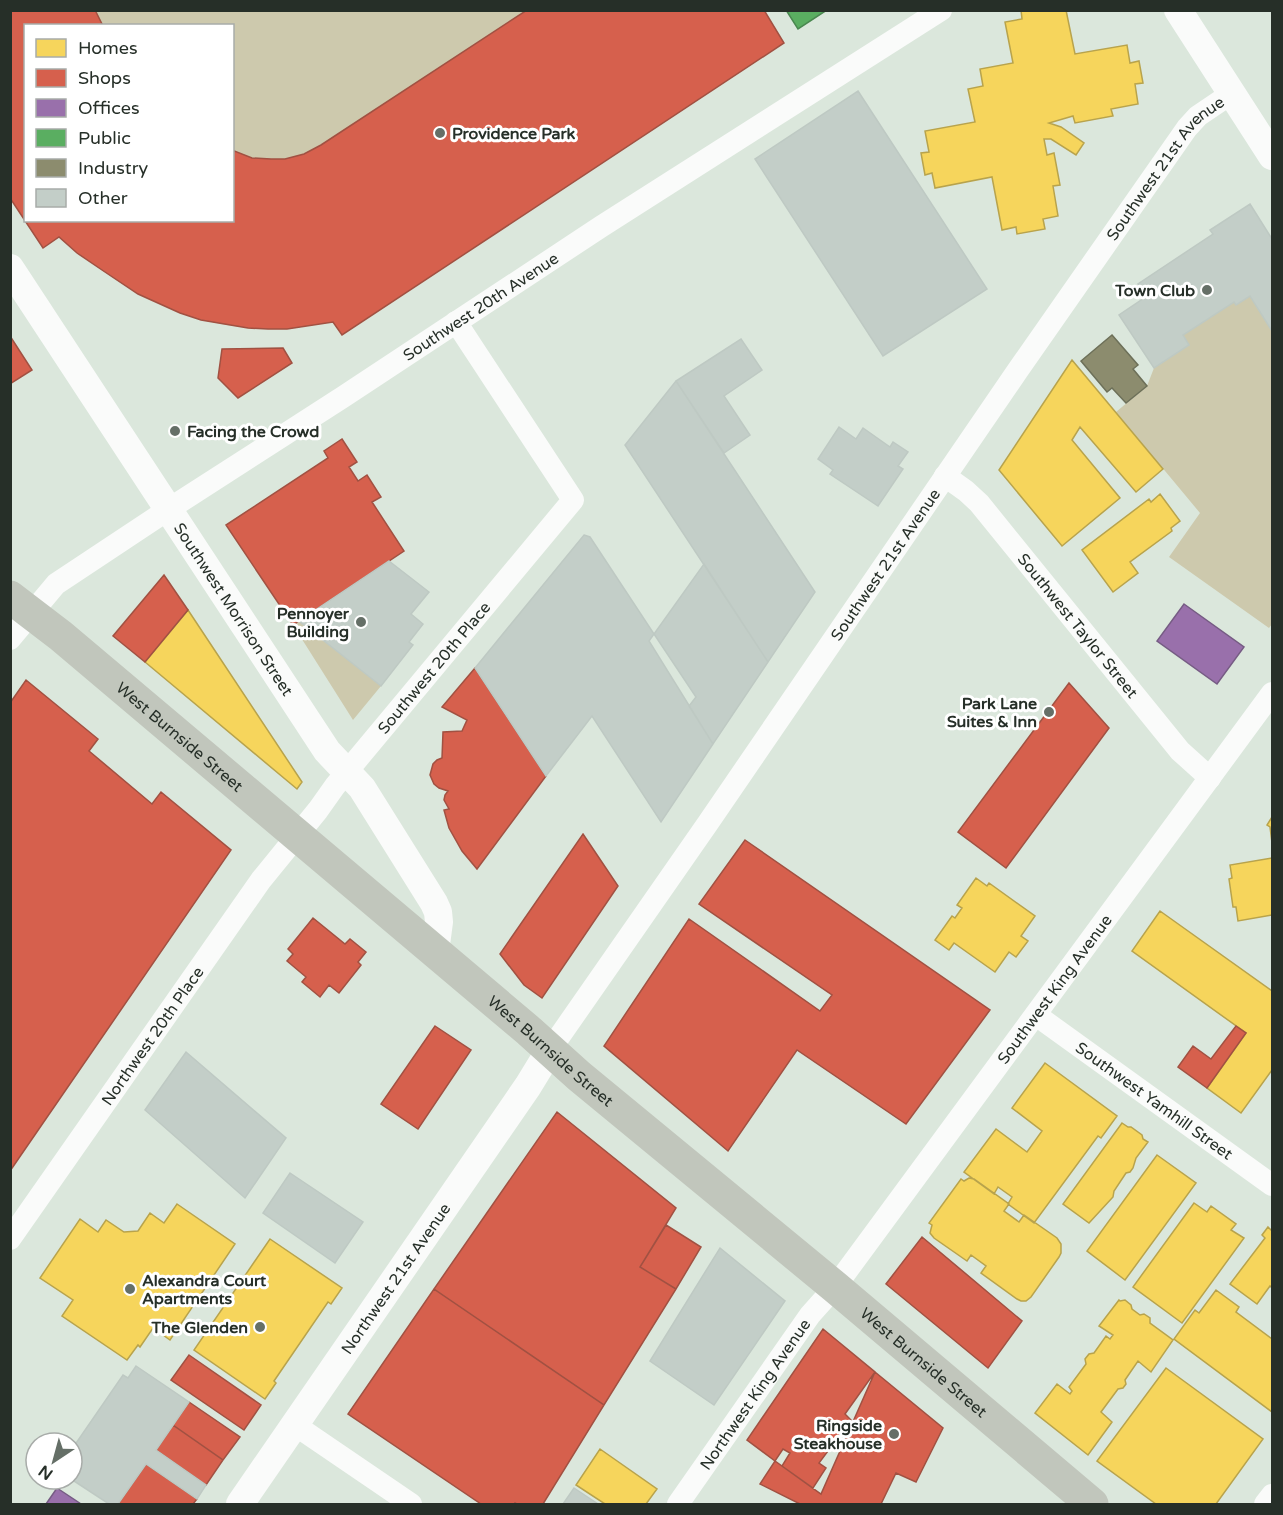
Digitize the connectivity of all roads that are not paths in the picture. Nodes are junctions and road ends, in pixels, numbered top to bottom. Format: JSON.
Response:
{"nodes":[{"id":1,"x":941,"y":10,"type":"edge"},
{"id":2,"x":1178,"y":10,"type":"edge"},
{"id":3,"x":1232,"y":93,"type":"junction"},
{"id":4,"x":1272,"y":156,"type":"edge"},
{"id":5,"x":10,"y":268,"type":"edge"},
{"id":6,"x":456,"y":322,"type":"junction"},
{"id":7,"x":945,"y":476,"type":"junction"},
{"id":8,"x":169,"y":509,"type":"junction"},
{"id":9,"x":21,"y":605,"type":"edge"},
{"id":10,"x":10,"y":639,"type":"edge"},
{"id":11,"x":1272,"y":693,"type":"edge"},
{"id":12,"x":347,"y":772,"type":"junction"},
{"id":13,"x":1210,"y":778,"type":"junction"},
{"id":14,"x":297,"y":836,"type":"junction"},
{"id":15,"x":435,"y":952,"type":"junction"},
{"id":16,"x":1036,"y":1015,"type":"junction"},
{"id":17,"x":550,"y":1050,"type":"junction"},
{"id":18,"x":1272,"y":1185,"type":"edge"},
{"id":19,"x":10,"y":1239,"type":"edge"},
{"id":20,"x":835,"y":1287,"type":"junction"},
{"id":21,"x":295,"y":1425,"type":"junction"},
{"id":22,"x":1272,"y":1495,"type":"edge"},
{"id":23,"x":1079,"y":1500,"type":"edge"},
{"id":24,"x":240,"y":1504,"type":"edge"},
{"id":25,"x":411,"y":1504,"type":"edge"},
{"id":26,"x":678,"y":1504,"type":"edge"},
{"id":27,"x":1265,"y":1504,"type":"edge"}],
"edges":[{"from":1,"to":6,"type":"street","name":"Southwest 20th Avenue"},
{"from":2,"to":3,"type":"street"},
{"from":3,"to":4,"type":"street"},
{"from":3,"to":7,"type":"street","name":"Southwest 21st Avenue"},
{"from":5,"to":8,"type":"street","name":"Southwest Morrison Street"},
{"from":6,"to":8,"type":"street","name":"Southwest 20th Avenue"},
{"from":6,"to":12,"type":"street","name":"Southwest 20th Place"},
{"from":7,"to":13,"type":"street","name":"Southwest Taylor Street"},
{"from":7,"to":17,"type":"street","name":"Southwest 21st Avenue"},
{"from":8,"to":9,"type":"street","name":"Southwest 20th Avenue"},
{"from":8,"to":12,"type":"street","name":"Southwest Morrison Street"},
{"from":9,"to":10,"type":"street","name":"Southwest 20th Avenue"},
{"from":9,"to":14,"type":"main road","name":"West Burnside Street"},
{"from":11,"to":13,"type":"street","name":"Southwest King Avenue"},
{"from":12,"to":14,"type":"street","name":"Southwest 20th Place"},
{"from":12,"to":15,"type":"street","name":"Southwest Morrison Street"},
{"from":13,"to":16,"type":"street","name":"Southwest King Avenue"},
{"from":14,"to":15,"type":"main road","name":"West Burnside Street"},
{"from":14,"to":19,"type":"street","name":"Northwest 20th Place"},
{"from":15,"to":17,"type":"main road","name":"West Burnside Street"},
{"from":16,"to":18,"type":"street","name":"Southwest Yamhill Street"},
{"from":16,"to":20,"type":"street","name":"Southwest King Avenue"},
{"from":17,"to":20,"type":"main road","name":"West Burnside Street"},
{"from":17,"to":21,"type":"street","name":"Northwest 21st Avenue"},
{"from":20,"to":23,"type":"main road","name":"West Burnside Street"},
{"from":20,"to":26,"type":"street","name":"Northwest King Avenue"},
{"from":21,"to":24,"type":"street","name":"Northwest 21st Avenue"},
{"from":21,"to":25,"type":"street"},
{"from":22,"to":27,"type":"street"}]}
